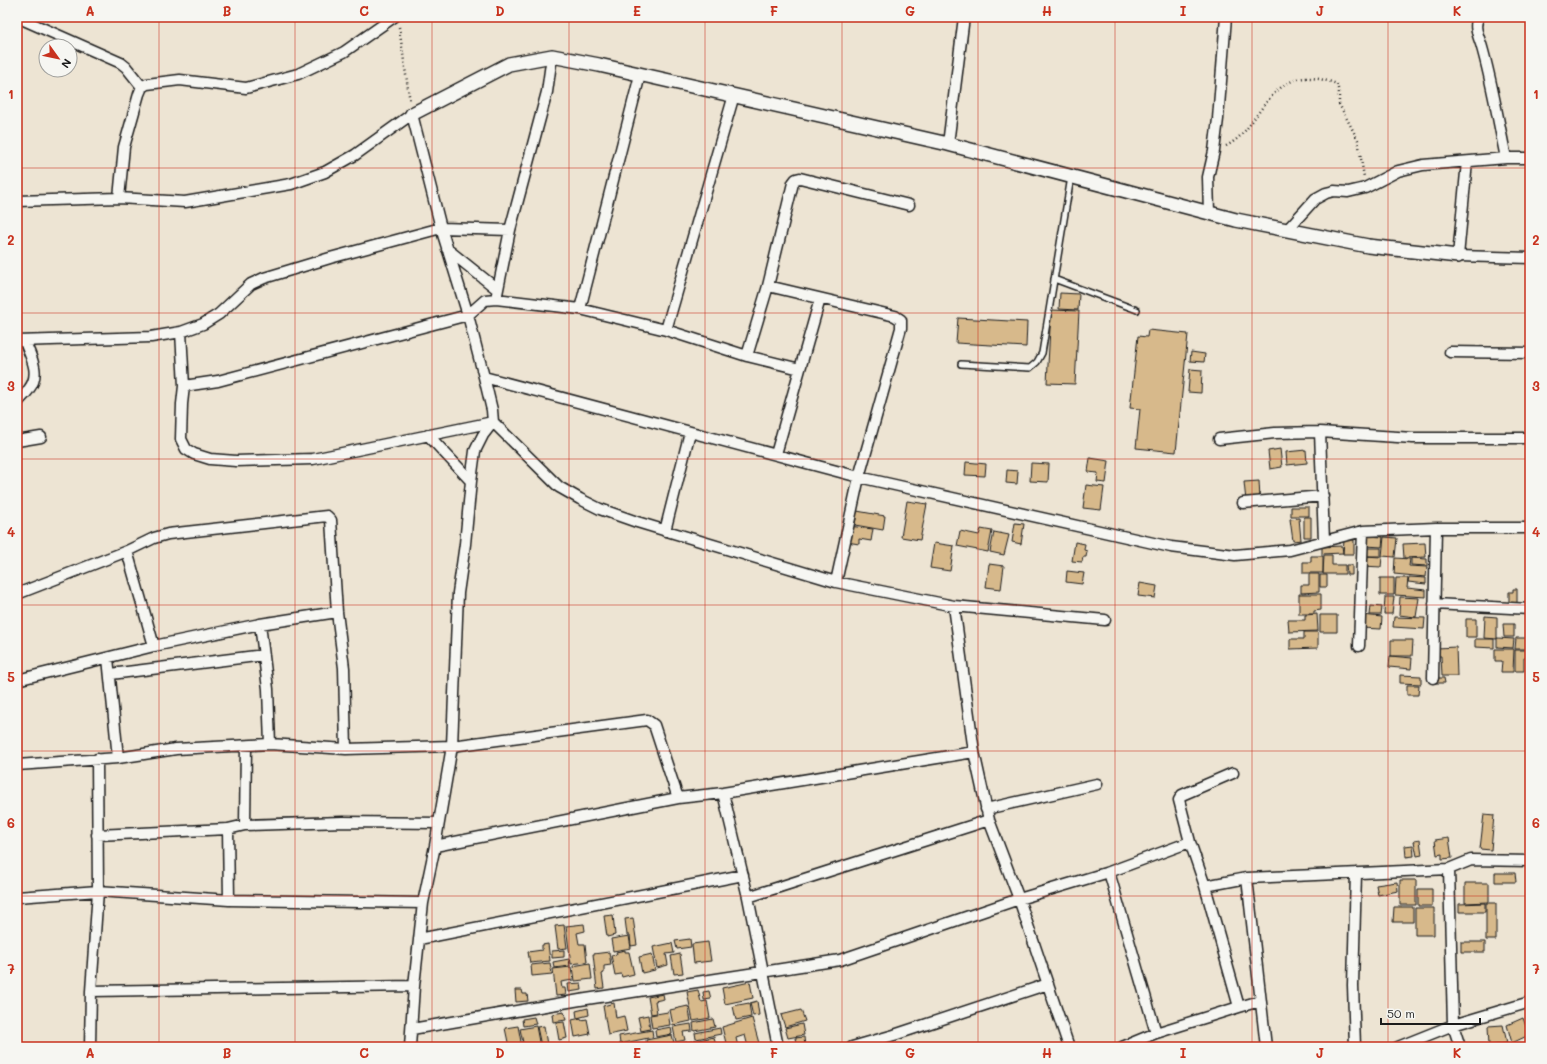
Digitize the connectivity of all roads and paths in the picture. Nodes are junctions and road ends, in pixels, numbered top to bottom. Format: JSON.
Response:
{"nodes":[{"id":1,"x":17,"y":17,"type":"edge"},
{"id":2,"x":964,"y":17,"type":"edge"},
{"id":3,"x":1226,"y":17,"type":"edge"},
{"id":4,"x":1476,"y":18,"type":"edge"},
{"id":5,"x":396,"y":21,"type":"edge"},
{"id":6,"x":552,"y":56,"type":"junction"},
{"id":7,"x":640,"y":75,"type":"junction"},
{"id":8,"x":142,"y":87,"type":"junction"},
{"id":9,"x":734,"y":95,"type":"junction"},
{"id":10,"x":412,"y":114,"type":"junction"},
{"id":11,"x":948,"y":144,"type":"junction"},
{"id":12,"x":1214,"y":151,"type":"junction"},
{"id":13,"x":1506,"y":158,"type":"junction"},
{"id":14,"x":1530,"y":158,"type":"edge"},
{"id":15,"x":1466,"y":162,"type":"junction"},
{"id":16,"x":1071,"y":177,"type":"junction"},
{"id":17,"x":1365,"y":188,"type":"junction"},
{"id":18,"x":119,"y":198,"type":"junction"},
{"id":19,"x":17,"y":201,"type":"edge"},
{"id":20,"x":909,"y":205,"type":"dead end"},
{"id":21,"x":1209,"y":213,"type":"junction"},
{"id":22,"x":441,"y":228,"type":"junction"},
{"id":23,"x":510,"y":230,"type":"junction"},
{"id":24,"x":1287,"y":230,"type":"junction"},
{"id":25,"x":447,"y":248,"type":"junction"},
{"id":26,"x":1458,"y":256,"type":"junction"},
{"id":27,"x":1530,"y":258,"type":"edge"},
{"id":28,"x":1054,"y":278,"type":"junction"},
{"id":29,"x":768,"y":286,"type":"junction"},
{"id":30,"x":496,"y":294,"type":"junction"},
{"id":31,"x":820,"y":299,"type":"junction"},
{"id":32,"x":580,"y":309,"type":"junction"},
{"id":33,"x":1137,"y":310,"type":"dead end"},
{"id":34,"x":468,"y":315,"type":"junction"},
{"id":35,"x":666,"y":330,"type":"junction"},
{"id":36,"x":180,"y":332,"type":"junction"},
{"id":37,"x":21,"y":341,"type":"edge"},
{"id":38,"x":1450,"y":352,"type":"dead end"},
{"id":39,"x":1530,"y":353,"type":"edge"},
{"id":40,"x":747,"y":356,"type":"junction"},
{"id":41,"x":961,"y":364,"type":"dead end"},
{"id":42,"x":800,"y":369,"type":"junction"},
{"id":43,"x":484,"y":377,"type":"junction"},
{"id":44,"x":184,"y":386,"type":"junction"},
{"id":45,"x":17,"y":403,"type":"edge"},
{"id":46,"x":493,"y":422,"type":"junction"},
{"id":47,"x":690,"y":432,"type":"junction"},
{"id":48,"x":1320,"y":432,"type":"junction"},
{"id":49,"x":428,"y":435,"type":"junction"},
{"id":50,"x":41,"y":437,"type":"dead end"},
{"id":51,"x":1530,"y":438,"type":"edge"},
{"id":52,"x":1219,"y":439,"type":"dead end"},
{"id":53,"x":17,"y":441,"type":"edge"},
{"id":54,"x":776,"y":454,"type":"junction"},
{"id":55,"x":859,"y":478,"type":"junction"},
{"id":56,"x":471,"y":481,"type":"junction"},
{"id":57,"x":1323,"y":496,"type":"junction"},
{"id":58,"x":1243,"y":503,"type":"dead end"},
{"id":59,"x":1436,"y":528,"type":"junction"},
{"id":60,"x":1530,"y":528,"type":"edge"},
{"id":61,"x":665,"y":531,"type":"junction"},
{"id":62,"x":1364,"y":531,"type":"junction"},
{"id":63,"x":1324,"y":541,"type":"junction"},
{"id":64,"x":127,"y":551,"type":"junction"},
{"id":65,"x":836,"y":582,"type":"junction"},
{"id":66,"x":17,"y":594,"type":"edge"},
{"id":67,"x":1434,"y":604,"type":"junction"},
{"id":68,"x":954,"y":606,"type":"junction"},
{"id":69,"x":1530,"y":609,"type":"edge"},
{"id":70,"x":337,"y":612,"type":"junction"},
{"id":71,"x":1105,"y":620,"type":"dead end"},
{"id":72,"x":260,"y":624,"type":"junction"},
{"id":73,"x":154,"y":646,"type":"junction"},
{"id":74,"x":1359,"y":646,"type":"dead end"},
{"id":75,"x":264,"y":654,"type":"junction"},
{"id":76,"x":108,"y":658,"type":"junction"},
{"id":77,"x":111,"y":674,"type":"junction"},
{"id":78,"x":1433,"y":678,"type":"dead end"},
{"id":79,"x":17,"y":680,"type":"edge"},
{"id":80,"x":270,"y":744,"type":"junction"},
{"id":81,"x":246,"y":746,"type":"junction"},
{"id":82,"x":452,"y":746,"type":"junction"},
{"id":83,"x":346,"y":749,"type":"junction"},
{"id":84,"x":974,"y":752,"type":"junction"},
{"id":85,"x":118,"y":758,"type":"junction"},
{"id":86,"x":97,"y":759,"type":"junction"},
{"id":87,"x":17,"y":765,"type":"edge"},
{"id":88,"x":1233,"y":773,"type":"dead end"},
{"id":89,"x":1097,"y":784,"type":"dead end"},
{"id":90,"x":723,"y":793,"type":"junction"},
{"id":91,"x":678,"y":798,"type":"junction"},
{"id":92,"x":986,"y":809,"type":"junction"},
{"id":93,"x":989,"y":820,"type":"junction"},
{"id":94,"x":439,"y":823,"type":"junction"},
{"id":95,"x":245,"y":825,"type":"junction"},
{"id":96,"x":228,"y":829,"type":"junction"},
{"id":97,"x":98,"y":835,"type":"junction"},
{"id":98,"x":1190,"y":842,"type":"junction"},
{"id":99,"x":435,"y":846,"type":"junction"},
{"id":100,"x":1530,"y":861,"type":"edge"},
{"id":101,"x":1449,"y":869,"type":"junction"},
{"id":102,"x":1109,"y":872,"type":"junction"},
{"id":103,"x":1356,"y":872,"type":"junction"},
{"id":104,"x":743,"y":875,"type":"junction"},
{"id":105,"x":1247,"y":878,"type":"junction"},
{"id":106,"x":1205,"y":886,"type":"junction"},
{"id":107,"x":98,"y":891,"type":"junction"},
{"id":108,"x":17,"y":897,"type":"edge"},
{"id":109,"x":748,"y":897,"type":"junction"},
{"id":110,"x":1019,"y":899,"type":"junction"},
{"id":111,"x":229,"y":900,"type":"junction"},
{"id":112,"x":423,"y":903,"type":"junction"},
{"id":113,"x":419,"y":939,"type":"junction"},
{"id":114,"x":764,"y":972,"type":"junction"},
{"id":115,"x":1048,"y":984,"type":"junction"},
{"id":116,"x":414,"y":986,"type":"junction"},
{"id":117,"x":91,"y":991,"type":"junction"},
{"id":118,"x":1260,"y":1001,"type":"junction"},
{"id":119,"x":1530,"y":1002,"type":"edge"},
{"id":120,"x":1239,"y":1007,"type":"junction"},
{"id":121,"x":1453,"y":1026,"type":"junction"},
{"id":122,"x":412,"y":1029,"type":"junction"},
{"id":123,"x":1156,"y":1034,"type":"junction"},
{"id":124,"x":90,"y":1047,"type":"edge"},
{"id":125,"x":410,"y":1047,"type":"edge"},
{"id":126,"x":778,"y":1047,"type":"edge"},
{"id":127,"x":852,"y":1047,"type":"edge"},
{"id":128,"x":1069,"y":1047,"type":"edge"},
{"id":129,"x":1122,"y":1047,"type":"edge"},
{"id":130,"x":1266,"y":1047,"type":"edge"},
{"id":131,"x":1355,"y":1047,"type":"edge"},
{"id":132,"x":1398,"y":1047,"type":"edge"},
{"id":133,"x":1460,"y":1047,"type":"edge"}],
"edges":[{"from":1,"to":8,"type":"street"},
{"from":2,"to":11,"type":"street"},
{"from":3,"to":12,"type":"street"},
{"from":4,"to":13,"type":"street"},
{"from":5,"to":8,"type":"street"},
{"from":5,"to":10,"type":"path"},
{"from":6,"to":7,"type":"street"},
{"from":6,"to":10,"type":"street"},
{"from":6,"to":23,"type":"street"},
{"from":7,"to":9,"type":"street"},
{"from":7,"to":32,"type":"street"},
{"from":8,"to":18,"type":"street"},
{"from":9,"to":11,"type":"street"},
{"from":9,"to":35,"type":"street"},
{"from":10,"to":18,"type":"street"},
{"from":10,"to":22,"type":"street"},
{"from":11,"to":16,"type":"street"},
{"from":12,"to":17,"type":"path"},
{"from":12,"to":21,"type":"street"},
{"from":13,"to":14,"type":"street"},
{"from":13,"to":15,"type":"street"},
{"from":15,"to":17,"type":"street"},
{"from":15,"to":26,"type":"street"},
{"from":16,"to":21,"type":"street"},
{"from":16,"to":28,"type":"lane"},
{"from":17,"to":24,"type":"street"},
{"from":18,"to":19,"type":"street"},
{"from":20,"to":29,"type":"street"},
{"from":21,"to":24,"type":"street"},
{"from":22,"to":23,"type":"street"},
{"from":22,"to":25,"type":"street"},
{"from":22,"to":36,"type":"street"},
{"from":23,"to":30,"type":"street"},
{"from":24,"to":26,"type":"street"},
{"from":25,"to":30,"type":"street"},
{"from":25,"to":34,"type":"street"},
{"from":26,"to":27,"type":"street"},
{"from":28,"to":33,"type":"lane"},
{"from":28,"to":41,"type":"lane"},
{"from":29,"to":31,"type":"street"},
{"from":29,"to":40,"type":"street"},
{"from":30,"to":32,"type":"street"},
{"from":30,"to":34,"type":"street"},
{"from":31,"to":42,"type":"street"},
{"from":31,"to":55,"type":"street"},
{"from":32,"to":35,"type":"street"},
{"from":34,"to":43,"type":"street"},
{"from":34,"to":44,"type":"street"},
{"from":35,"to":40,"type":"street"},
{"from":36,"to":37,"type":"street"},
{"from":36,"to":44,"type":"street"},
{"from":37,"to":45,"type":"street"},
{"from":38,"to":39,"type":"street"},
{"from":40,"to":42,"type":"street"},
{"from":42,"to":54,"type":"street"},
{"from":43,"to":46,"type":"street"},
{"from":43,"to":47,"type":"street"},
{"from":44,"to":49,"type":"street"},
{"from":46,"to":49,"type":"street"},
{"from":46,"to":56,"type":"street"},
{"from":46,"to":61,"type":"street"},
{"from":47,"to":54,"type":"street"},
{"from":47,"to":61,"type":"street"},
{"from":48,"to":51,"type":"street"},
{"from":48,"to":52,"type":"street"},
{"from":48,"to":57,"type":"street"},
{"from":49,"to":56,"type":"street"},
{"from":50,"to":53,"type":"street"},
{"from":54,"to":55,"type":"street"},
{"from":55,"to":63,"type":"street"},
{"from":55,"to":65,"type":"street"},
{"from":56,"to":82,"type":"street"},
{"from":57,"to":58,"type":"street"},
{"from":57,"to":63,"type":"street"},
{"from":59,"to":60,"type":"street"},
{"from":59,"to":62,"type":"street"},
{"from":59,"to":67,"type":"street"},
{"from":61,"to":65,"type":"street"},
{"from":62,"to":63,"type":"street"},
{"from":62,"to":74,"type":"street"},
{"from":64,"to":66,"type":"street"},
{"from":64,"to":70,"type":"street"},
{"from":64,"to":73,"type":"street"},
{"from":65,"to":68,"type":"street"},
{"from":67,"to":69,"type":"street"},
{"from":67,"to":78,"type":"street"},
{"from":68,"to":71,"type":"street"},
{"from":68,"to":84,"type":"street"},
{"from":70,"to":72,"type":"street"},
{"from":70,"to":83,"type":"street"},
{"from":72,"to":73,"type":"street"},
{"from":72,"to":75,"type":"street"},
{"from":73,"to":76,"type":"street"},
{"from":75,"to":77,"type":"street"},
{"from":75,"to":80,"type":"street"},
{"from":76,"to":77,"type":"street"},
{"from":76,"to":79,"type":"street"},
{"from":77,"to":85,"type":"street"},
{"from":80,"to":81,"type":"street"},
{"from":80,"to":83,"type":"street"},
{"from":81,"to":85,"type":"street"},
{"from":81,"to":95,"type":"street"},
{"from":82,"to":83,"type":"street"},
{"from":82,"to":91,"type":"street"},
{"from":82,"to":94,"type":"street"},
{"from":84,"to":90,"type":"street"},
{"from":84,"to":92,"type":"street"},
{"from":85,"to":86,"type":"street"},
{"from":86,"to":87,"type":"street"},
{"from":86,"to":97,"type":"street"},
{"from":88,"to":98,"type":"street"},
{"from":89,"to":92,"type":"street"},
{"from":90,"to":91,"type":"street"},
{"from":90,"to":104,"type":"street"},
{"from":91,"to":99,"type":"street"},
{"from":92,"to":93,"type":"street"},
{"from":93,"to":109,"type":"street"},
{"from":93,"to":110,"type":"street"},
{"from":94,"to":95,"type":"street"},
{"from":94,"to":99,"type":"street"},
{"from":95,"to":96,"type":"street"},
{"from":96,"to":97,"type":"street"},
{"from":96,"to":111,"type":"street"},
{"from":97,"to":107,"type":"street"},
{"from":98,"to":102,"type":"street"},
{"from":98,"to":106,"type":"street"},
{"from":99,"to":112,"type":"street"},
{"from":100,"to":101,"type":"street"},
{"from":101,"to":103,"type":"street"},
{"from":101,"to":121,"type":"street"},
{"from":102,"to":110,"type":"street"},
{"from":102,"to":123,"type":"street"},
{"from":103,"to":105,"type":"street"},
{"from":103,"to":131,"type":"street"},
{"from":104,"to":109,"type":"street"},
{"from":104,"to":113,"type":"street"},
{"from":105,"to":106,"type":"street"},
{"from":105,"to":118,"type":"street"},
{"from":106,"to":120,"type":"street"},
{"from":107,"to":108,"type":"street"},
{"from":107,"to":111,"type":"street"},
{"from":107,"to":117,"type":"street"},
{"from":109,"to":114,"type":"street"},
{"from":110,"to":114,"type":"street"},
{"from":110,"to":115,"type":"street"},
{"from":111,"to":112,"type":"street"},
{"from":112,"to":113,"type":"street"},
{"from":113,"to":116,"type":"street"},
{"from":114,"to":122,"type":"street"},
{"from":114,"to":126,"type":"street"},
{"from":115,"to":127,"type":"street"},
{"from":115,"to":128,"type":"street"},
{"from":116,"to":117,"type":"street"},
{"from":116,"to":122,"type":"street"},
{"from":117,"to":124,"type":"street"},
{"from":118,"to":120,"type":"street"},
{"from":118,"to":130,"type":"street"},
{"from":119,"to":121,"type":"street"},
{"from":120,"to":123,"type":"street"},
{"from":121,"to":132,"type":"street"},
{"from":121,"to":133,"type":"street"},
{"from":122,"to":125,"type":"street"},
{"from":123,"to":129,"type":"street"}]}
